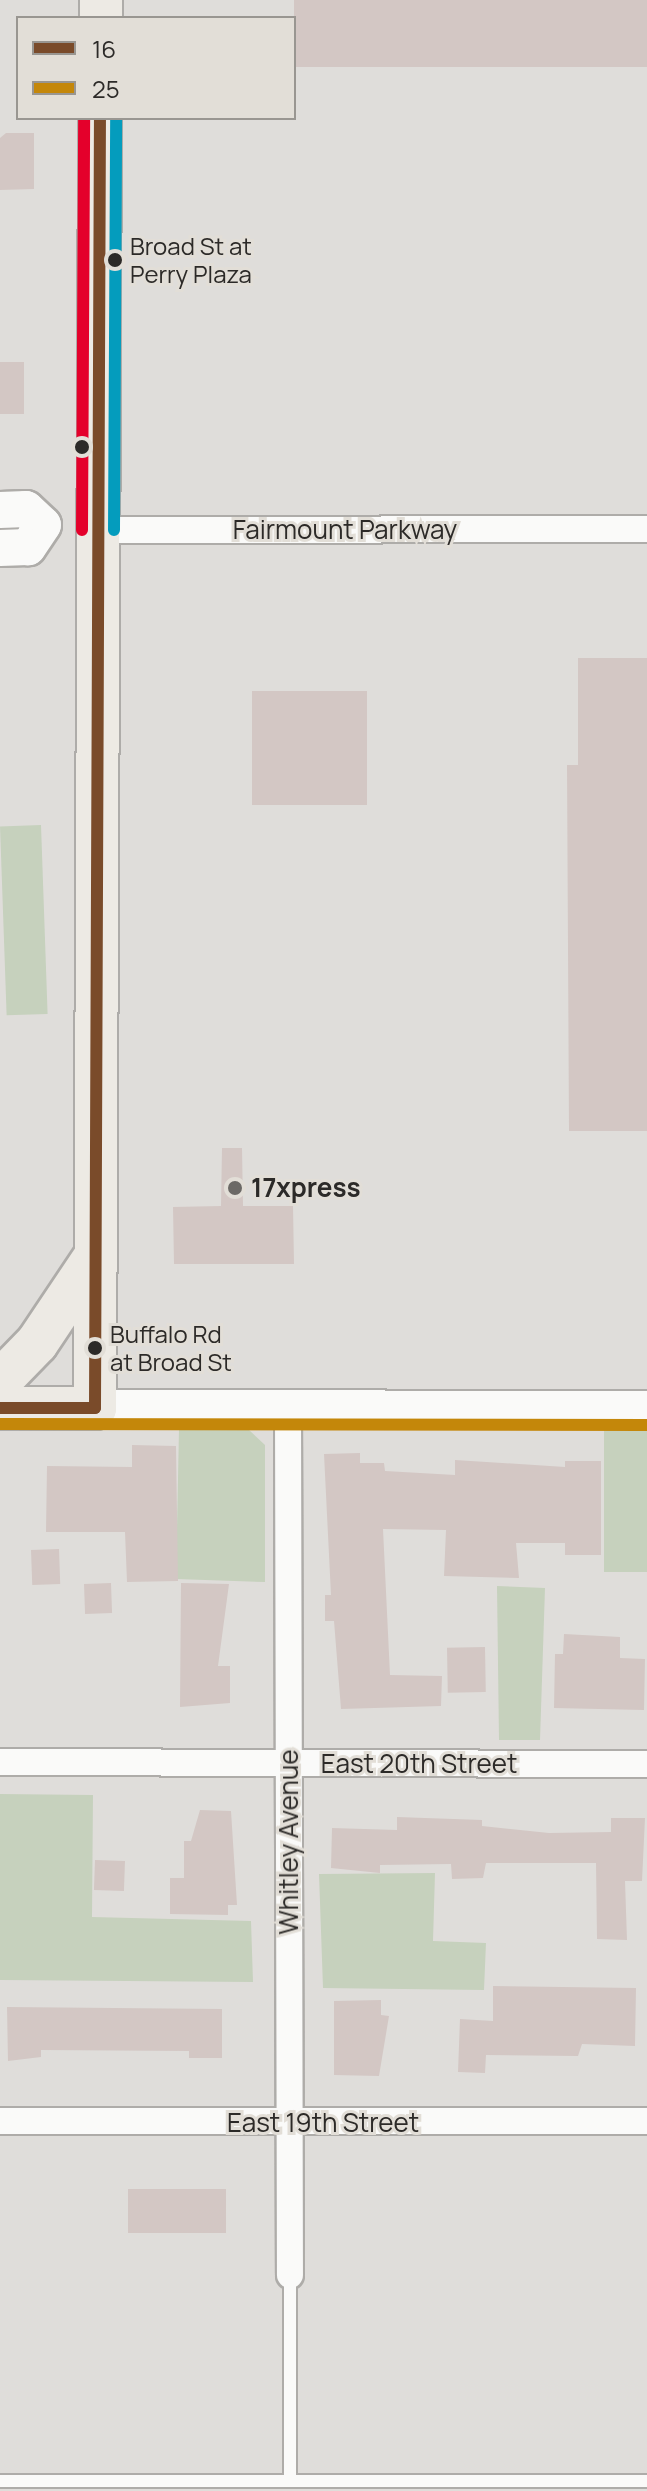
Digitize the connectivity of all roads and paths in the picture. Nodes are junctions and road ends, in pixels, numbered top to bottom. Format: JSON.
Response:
{"nodes":[{"id":1,"x":100,"y":120,"type":"edge"},
{"id":2,"x":0,"y":510,"type":"edge"},
{"id":3,"x":43,"y":525,"type":"junction"},
{"id":4,"x":647,"y":529,"type":"edge"},
{"id":5,"x":98,"y":530,"type":"junction"},
{"id":6,"x":0,"y":548,"type":"edge"},
{"id":7,"x":96,"y":1255,"type":"junction"},
{"id":8,"x":0,"y":1381,"type":"edge"},
{"id":9,"x":0,"y":1408,"type":"edge"},
{"id":10,"x":95,"y":1408,"type":"junction"},
{"id":11,"x":288,"y":1409,"type":"junction"},
{"id":12,"x":647,"y":1409,"type":"edge"},
{"id":13,"x":0,"y":1762,"type":"edge"},
{"id":14,"x":288,"y":1764,"type":"junction"},
{"id":15,"x":647,"y":1764,"type":"edge"},
{"id":16,"x":0,"y":2121,"type":"edge"},
{"id":17,"x":647,"y":2121,"type":"edge"},
{"id":18,"x":290,"y":2123,"type":"junction"},
{"id":19,"x":290,"y":2275,"type":"joint"},
{"id":20,"x":290,"y":2478,"type":"junction"},
{"id":21,"x":0,"y":2481,"type":"edge"},
{"id":22,"x":647,"y":2481,"type":"edge"}],
"edges":[{"from":1,"to":5,"type":"main road"},
{"from":2,"to":3,"type":"main road","name":"Fairmount Parkway"},
{"from":3,"to":5,"type":"main road","name":"Fairmount Parkway"},
{"from":3,"to":6,"type":"main road"},
{"from":4,"to":5,"type":"street","name":"Fairmount Parkway"},
{"from":5,"to":7,"type":"main road"},
{"from":7,"to":8,"type":"main road"},
{"from":7,"to":10,"type":"main road"},
{"from":9,"to":10,"type":"main road"},
{"from":10,"to":11,"type":"main road"},
{"from":11,"to":12,"type":"main road"},
{"from":11,"to":14,"type":"street","name":"Whitley Avenue"},
{"from":13,"to":14,"type":"street","name":"East 20th Street"},
{"from":14,"to":15,"type":"street","name":"East 20th Street"},
{"from":14,"to":18,"type":"street","name":"Whitley Avenue"},
{"from":16,"to":18,"type":"street","name":"East 19th Street"},
{"from":17,"to":18,"type":"street","name":"East 19th Street"},
{"from":18,"to":19,"type":"street","name":"Whitley Avenue"},
{"from":19,"to":20,"type":"lane"},
{"from":20,"to":21,"type":"lane"},
{"from":20,"to":22,"type":"lane"}]}
